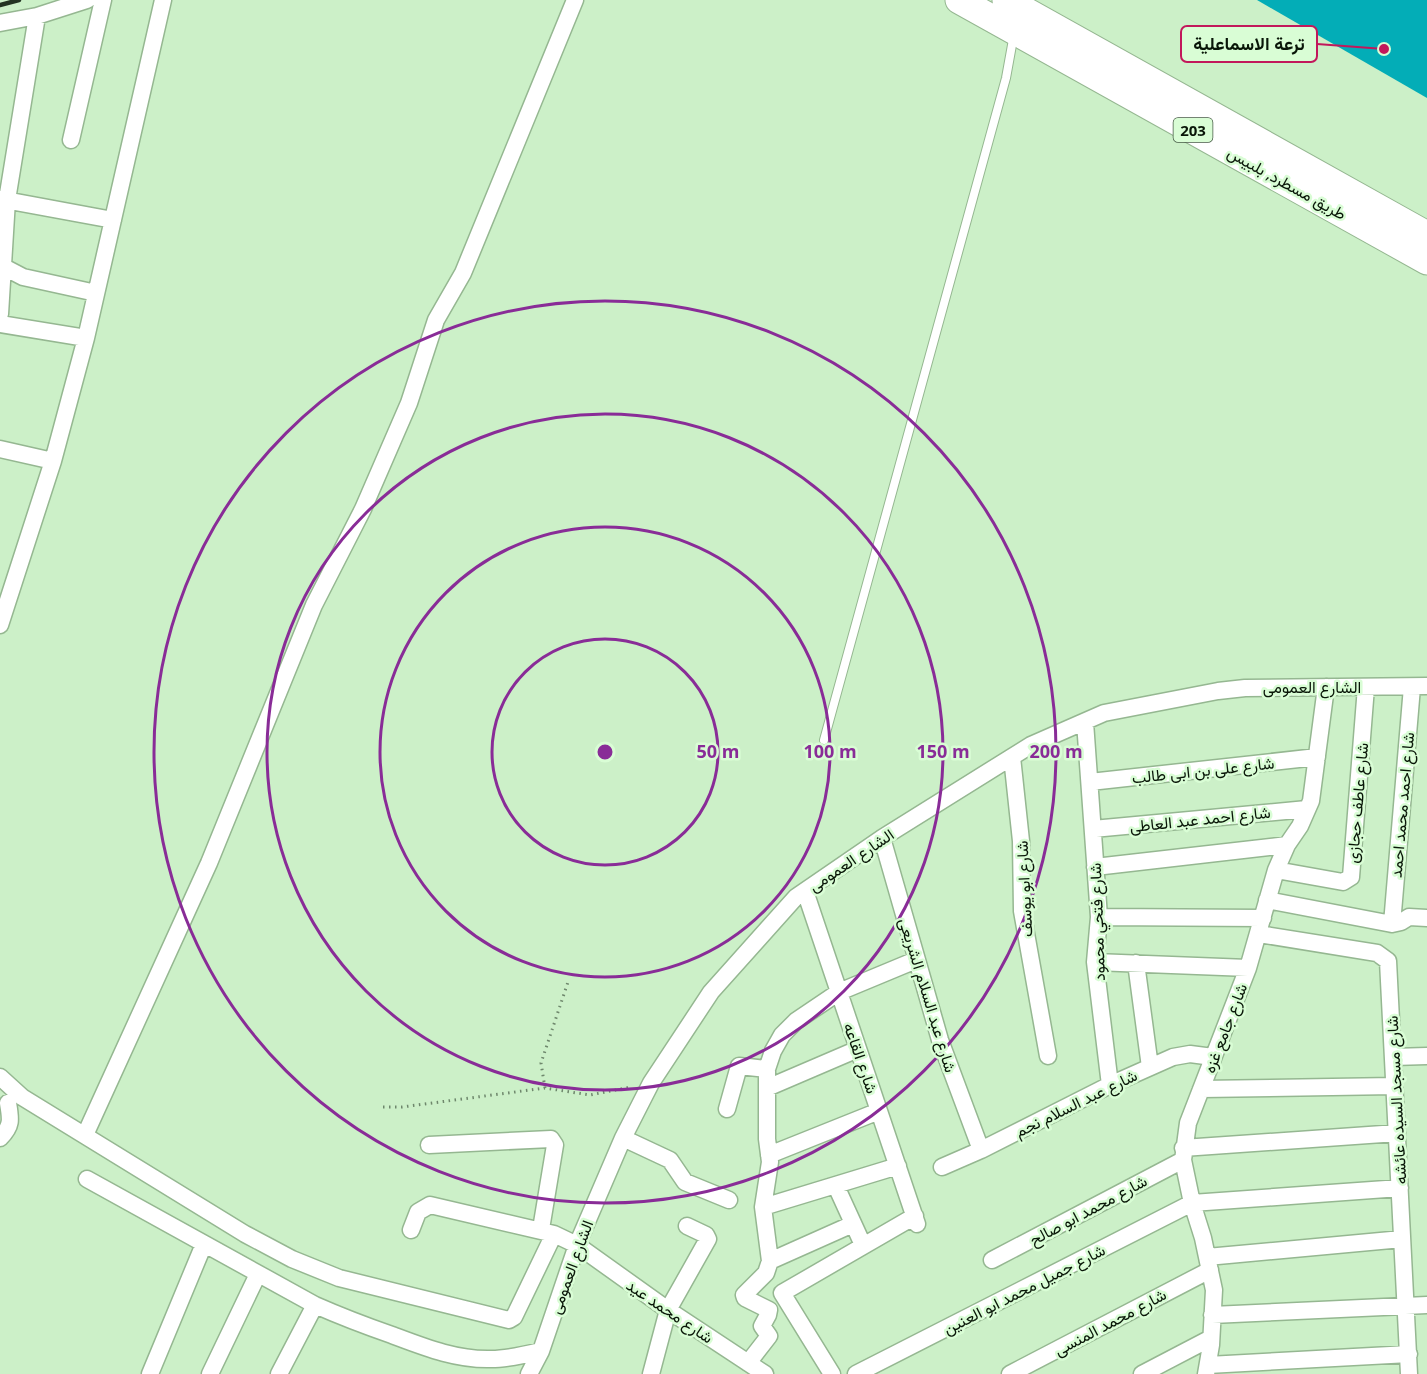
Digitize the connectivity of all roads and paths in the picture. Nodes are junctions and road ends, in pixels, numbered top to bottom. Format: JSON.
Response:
{"nodes":[{"id":1,"x":87,"y":0,"type":"edge"},
{"id":2,"x":103,"y":0,"type":"edge"},
{"id":3,"x":163,"y":0,"type":"edge"},
{"id":4,"x":575,"y":0,"type":"edge"},
{"id":5,"x":959,"y":0,"type":"edge"},
{"id":6,"x":1006,"y":0,"type":"edge"},
{"id":7,"x":37,"y":16,"type":"junction"},
{"id":8,"x":0,"y":23,"type":"edge"},
{"id":9,"x":1014,"y":31,"type":"junction"},
{"id":10,"x":71,"y":140,"type":"dead end"},
{"id":11,"x":3,"y":200,"type":"edge"},
{"id":12,"x":113,"y":220,"type":"junction"},
{"id":13,"x":1427,"y":236,"type":"edge"},
{"id":14,"x":1427,"y":261,"type":"edge"},
{"id":15,"x":1,"y":265,"type":"edge"},
{"id":16,"x":96,"y":293,"type":"junction"},
{"id":17,"x":0,"y":314,"type":"edge"},
{"id":18,"x":0,"y":324,"type":"edge"},
{"id":19,"x":86,"y":338,"type":"junction"},
{"id":20,"x":0,"y":449,"type":"edge"},
{"id":21,"x":53,"y":460,"type":"junction"},
{"id":22,"x":0,"y":625,"type":"edge"},
{"id":23,"x":1419,"y":686,"type":"edge"},
{"id":24,"x":1326,"y":687,"type":"junction"},
{"id":25,"x":1366,"y":687,"type":"junction"},
{"id":26,"x":1085,"y":722,"type":"junction"},
{"id":27,"x":824,"y":740,"type":"dead end"},
{"id":28,"x":1012,"y":757,"type":"junction"},
{"id":29,"x":1317,"y":757,"type":"junction"},
{"id":30,"x":1089,"y":782,"type":"junction"},
{"id":31,"x":1307,"y":808,"type":"junction"},
{"id":32,"x":1093,"y":829,"type":"junction"},
{"id":33,"x":882,"y":838,"type":"junction"},
{"id":34,"x":1287,"y":845,"type":"junction"},
{"id":35,"x":1095,"y":867,"type":"junction"},
{"id":36,"x":1276,"y":870,"type":"junction"},
{"id":37,"x":804,"y":891,"type":"junction"},
{"id":38,"x":1267,"y":900,"type":"junction"},
{"id":39,"x":1099,"y":917,"type":"junction"},
{"id":40,"x":1427,"y":918,"type":"edge"},
{"id":41,"x":1392,"y":924,"type":"junction"},
{"id":42,"x":1261,"y":926,"type":"junction"},
{"id":43,"x":916,"y":960,"type":"junction"},
{"id":44,"x":1095,"y":962,"type":"junction"},
{"id":45,"x":1136,"y":963,"type":"junction"},
{"id":46,"x":1248,"y":968,"type":"junction"},
{"id":47,"x":569,"y":980,"type":"dead end"},
{"id":48,"x":838,"y":992,"type":"junction"},
{"id":49,"x":858,"y":1049,"type":"junction"},
{"id":50,"x":1048,"y":1056,"type":"dead end"},
{"id":51,"x":1427,"y":1056,"type":"edge"},
{"id":52,"x":1214,"y":1057,"type":"junction"},
{"id":53,"x":1394,"y":1057,"type":"junction"},
{"id":54,"x":1150,"y":1067,"type":"junction"},
{"id":55,"x":767,"y":1070,"type":"junction"},
{"id":56,"x":0,"y":1077,"type":"edge"},
{"id":57,"x":651,"y":1083,"type":"junction"},
{"id":58,"x":1110,"y":1085,"type":"junction"},
{"id":59,"x":1394,"y":1086,"type":"junction"},
{"id":60,"x":545,"y":1088,"type":"junction"},
{"id":61,"x":767,"y":1088,"type":"junction"},
{"id":62,"x":1201,"y":1089,"type":"junction"},
{"id":63,"x":10,"y":1103,"type":"edge"},
{"id":64,"x":383,"y":1107,"type":"dead end"},
{"id":65,"x":727,"y":1109,"type":"dead end"},
{"id":66,"x":879,"y":1111,"type":"junction"},
{"id":67,"x":1397,"y":1133,"type":"junction"},
{"id":68,"x":85,"y":1135,"type":"junction"},
{"id":69,"x":0,"y":1138,"type":"edge"},
{"id":70,"x":623,"y":1138,"type":"junction"},
{"id":71,"x":429,"y":1145,"type":"dead end"},
{"id":72,"x":981,"y":1150,"type":"junction"},
{"id":73,"x":1183,"y":1154,"type":"junction"},
{"id":74,"x":769,"y":1155,"type":"junction"},
{"id":75,"x":898,"y":1166,"type":"junction"},
{"id":76,"x":942,"y":1167,"type":"dead end"},
{"id":77,"x":87,"y":1179,"type":"dead end"},
{"id":78,"x":836,"y":1186,"type":"junction"},
{"id":79,"x":1400,"y":1188,"type":"junction"},
{"id":80,"x":729,"y":1200,"type":"dead end"},
{"id":81,"x":1192,"y":1203,"type":"junction"},
{"id":82,"x":764,"y":1208,"type":"junction"},
{"id":83,"x":853,"y":1224,"type":"junction"},
{"id":84,"x":687,"y":1227,"type":"dead end"},
{"id":85,"x":411,"y":1230,"type":"dead end"},
{"id":86,"x":548,"y":1231,"type":"junction"},
{"id":87,"x":1402,"y":1239,"type":"junction"},
{"id":88,"x":204,"y":1244,"type":"junction"},
{"id":89,"x":577,"y":1245,"type":"junction"},
{"id":90,"x":863,"y":1245,"type":"junction"},
{"id":91,"x":992,"y":1260,"type":"dead end"},
{"id":92,"x":770,"y":1261,"type":"junction"},
{"id":93,"x":1209,"y":1263,"type":"junction"},
{"id":94,"x":258,"y":1274,"type":"junction"},
{"id":95,"x":315,"y":1305,"type":"junction"},
{"id":96,"x":1406,"y":1305,"type":"junction"},
{"id":97,"x":1427,"y":1305,"type":"edge"},
{"id":98,"x":668,"y":1310,"type":"junction"},
{"id":99,"x":1212,"y":1315,"type":"junction"},
{"id":100,"x":1211,"y":1338,"type":"junction"},
{"id":101,"x":540,"y":1351,"type":"junction"},
{"id":102,"x":1408,"y":1354,"type":"junction"},
{"id":103,"x":748,"y":1363,"type":"junction"},
{"id":104,"x":1207,"y":1370,"type":"edge"},
{"id":105,"x":150,"y":1374,"type":"edge"},
{"id":106,"x":210,"y":1374,"type":"edge"},
{"id":107,"x":279,"y":1374,"type":"edge"},
{"id":108,"x":529,"y":1374,"type":"edge"},
{"id":109,"x":651,"y":1374,"type":"edge"},
{"id":110,"x":765,"y":1374,"type":"edge"},
{"id":111,"x":832,"y":1374,"type":"edge"},
{"id":112,"x":856,"y":1374,"type":"edge"},
{"id":113,"x":1010,"y":1374,"type":"edge"},
{"id":114,"x":1142,"y":1374,"type":"edge"},
{"id":115,"x":1409,"y":1374,"type":"edge"}],
"edges":[{"from":1,"to":7,"type":"street"},
{"from":2,"to":10,"type":"street"},
{"from":3,"to":12,"type":"street"},
{"from":4,"to":68,"type":"street"},
{"from":5,"to":9,"type":"main road","name":"طريق مسطرد, بلبيس","number":"203"},
{"from":6,"to":13,"type":"main road","name":"طريق مسطرد, بلبيس","number":"203"},
{"from":7,"to":8,"type":"street"},
{"from":7,"to":11,"type":"street"},
{"from":9,"to":14,"type":"main road","name":"طريق مسطرد, بلبيس","number":"203"},
{"from":9,"to":27,"type":"lane"},
{"from":11,"to":12,"type":"street"},
{"from":11,"to":15,"type":"street"},
{"from":12,"to":16,"type":"street"},
{"from":15,"to":16,"type":"street"},
{"from":15,"to":17,"type":"street"},
{"from":16,"to":19,"type":"street"},
{"from":18,"to":19,"type":"street"},
{"from":19,"to":21,"type":"street"},
{"from":20,"to":21,"type":"street"},
{"from":21,"to":22,"type":"street"},
{"from":23,"to":25,"type":"street","name":"الشارع العمومى"},
{"from":23,"to":41,"type":"street","name":"شارع احمد محمد احمد"},
{"from":24,"to":25,"type":"street","name":"الشارع العمومى"},
{"from":24,"to":26,"type":"street","name":"الشارع العمومى"},
{"from":24,"to":29,"type":"street","name":"شارع جامع غزه"},
{"from":25,"to":36,"type":"street","name":"شارع عاطف حجازى"},
{"from":26,"to":28,"type":"street","name":"الشارع العمومى"},
{"from":26,"to":30,"type":"street","name":"شارع فتحي محمود"},
{"from":28,"to":33,"type":"street","name":"الشارع العمومى"},
{"from":28,"to":50,"type":"street","name":"شارع ابو يوسف"},
{"from":29,"to":30,"type":"street","name":"شارع على بن ابى طالب"},
{"from":29,"to":31,"type":"street","name":"شارع جامع غزه"},
{"from":30,"to":32,"type":"street","name":"شارع فتحي محمود"},
{"from":31,"to":32,"type":"street","name":"شارع احمد عبد العاطى"},
{"from":31,"to":34,"type":"street","name":"شارع جامع غزه"},
{"from":32,"to":35,"type":"street","name":"شارع فتحي محمود"},
{"from":33,"to":37,"type":"street","name":"الشارع العمومى"},
{"from":33,"to":43,"type":"street","name":"شارع عبد السلام الشريعى"},
{"from":34,"to":35,"type":"street"},
{"from":34,"to":36,"type":"street","name":"شارع جامع غزه"},
{"from":35,"to":39,"type":"street","name":"شارع فتحي محمود"},
{"from":36,"to":38,"type":"street","name":"شارع جامع غزه"},
{"from":37,"to":48,"type":"street","name":"شارع القاعه"},
{"from":37,"to":57,"type":"street","name":"الشارع العمومى"},
{"from":38,"to":41,"type":"street"},
{"from":38,"to":42,"type":"street","name":"شارع جامع غزه"},
{"from":39,"to":42,"type":"street"},
{"from":39,"to":44,"type":"street","name":"شارع فتحي محمود"},
{"from":40,"to":41,"type":"street"},
{"from":42,"to":46,"type":"street","name":"شارع جامع غزه"},
{"from":42,"to":53,"type":"street","name":"شارع مسجد السيده عائشه"},
{"from":43,"to":48,"type":"street"},
{"from":43,"to":72,"type":"street","name":"شارع عبد السلام الشريعى"},
{"from":44,"to":45,"type":"street"},
{"from":44,"to":58,"type":"street","name":"شارع فتحي محمود"},
{"from":45,"to":46,"type":"street"},
{"from":45,"to":54,"type":"street"},
{"from":46,"to":52,"type":"street","name":"شارع جامع غزه"},
{"from":47,"to":60,"type":"path"},
{"from":48,"to":49,"type":"street","name":"شارع القاعه"},
{"from":48,"to":55,"type":"street"},
{"from":49,"to":61,"type":"street"},
{"from":49,"to":66,"type":"street","name":"شارع القاعه"},
{"from":51,"to":53,"type":"street"},
{"from":52,"to":54,"type":"street","name":"شارع عبد السلام نجم"},
{"from":52,"to":62,"type":"street","name":"شارع جامع غزه"},
{"from":53,"to":59,"type":"street","name":"شارع مسجد السيده عائشه"},
{"from":54,"to":58,"type":"street","name":"شارع عبد السلام نجم"},
{"from":55,"to":61,"type":"street"},
{"from":55,"to":65,"type":"street"},
{"from":56,"to":63,"type":"street"},
{"from":57,"to":60,"type":"path"},
{"from":57,"to":70,"type":"street","name":"الشارع العمومى"},
{"from":58,"to":72,"type":"street","name":"شارع عبد السلام نجم"},
{"from":59,"to":62,"type":"street"},
{"from":59,"to":67,"type":"street","name":"شارع مسجد السيده عائشه"},
{"from":60,"to":64,"type":"path"},
{"from":61,"to":74,"type":"street"},
{"from":62,"to":73,"type":"street","name":"شارع جامع غزه"},
{"from":63,"to":68,"type":"street"},
{"from":63,"to":69,"type":"street"},
{"from":66,"to":74,"type":"street"},
{"from":66,"to":75,"type":"street","name":"شارع القاعه"},
{"from":67,"to":73,"type":"street","name":"شارع محمد ابو صالح"},
{"from":67,"to":79,"type":"street","name":"شارع مسجد السيده عائشه"},
{"from":68,"to":86,"type":"street"},
{"from":70,"to":80,"type":"street"},
{"from":70,"to":89,"type":"street","name":"الشارع العمومى"},
{"from":71,"to":86,"type":"street"},
{"from":72,"to":76,"type":"street","name":"شارع عبد السلام نجم"},
{"from":73,"to":81,"type":"street","name":"شارع جامع غزه"},
{"from":73,"to":91,"type":"street","name":"شارع محمد ابو صالح"},
{"from":74,"to":82,"type":"street"},
{"from":75,"to":78,"type":"street"},
{"from":75,"to":90,"type":"street","name":"شارع القاعه"},
{"from":77,"to":88,"type":"street"},
{"from":78,"to":82,"type":"street"},
{"from":78,"to":83,"type":"street"},
{"from":79,"to":81,"type":"street"},
{"from":79,"to":87,"type":"street","name":"شارع مسجد السيده عائشه"},
{"from":81,"to":93,"type":"street","name":"شارع جامع غزه"},
{"from":81,"to":112,"type":"street","name":"شارع جميل محمد ابو العنين"},
{"from":82,"to":92,"type":"street"},
{"from":83,"to":90,"type":"street"},
{"from":83,"to":92,"type":"street"},
{"from":84,"to":98,"type":"street"},
{"from":85,"to":86,"type":"street","name":"شارع محمد عيد"},
{"from":86,"to":89,"type":"street","name":"شارع محمد عيد"},
{"from":87,"to":93,"type":"street"},
{"from":87,"to":96,"type":"street","name":"شارع مسجد السيده عائشه"},
{"from":88,"to":94,"type":"street"},
{"from":88,"to":105,"type":"street"},
{"from":89,"to":98,"type":"street","name":"شارع محمد عيد"},
{"from":89,"to":101,"type":"street","name":"الشارع العمومى"},
{"from":90,"to":111,"type":"street"},
{"from":92,"to":103,"type":"street"},
{"from":93,"to":99,"type":"street","name":"شارع جامع غزه"},
{"from":93,"to":113,"type":"street","name":"شارع محمد المنسى"},
{"from":94,"to":95,"type":"street"},
{"from":94,"to":106,"type":"street"},
{"from":95,"to":101,"type":"street"},
{"from":95,"to":107,"type":"street"},
{"from":96,"to":97,"type":"street"},
{"from":96,"to":99,"type":"street"},
{"from":96,"to":102,"type":"street","name":"شارع مسجد السيده عائشه"},
{"from":98,"to":103,"type":"street","name":"شارع محمد عيد"},
{"from":98,"to":109,"type":"street"},
{"from":99,"to":100,"type":"street","name":"شارع جامع غزه"},
{"from":100,"to":104,"type":"street","name":"شارع جامع غزه"},
{"from":100,"to":114,"type":"street"},
{"from":101,"to":108,"type":"street","name":"الشارع العمومى"},
{"from":102,"to":104,"type":"street"},
{"from":102,"to":115,"type":"street","name":"شارع مسجد السيده عائشه"},
{"from":103,"to":110,"type":"street","name":"شارع محمد عيد"}]}
